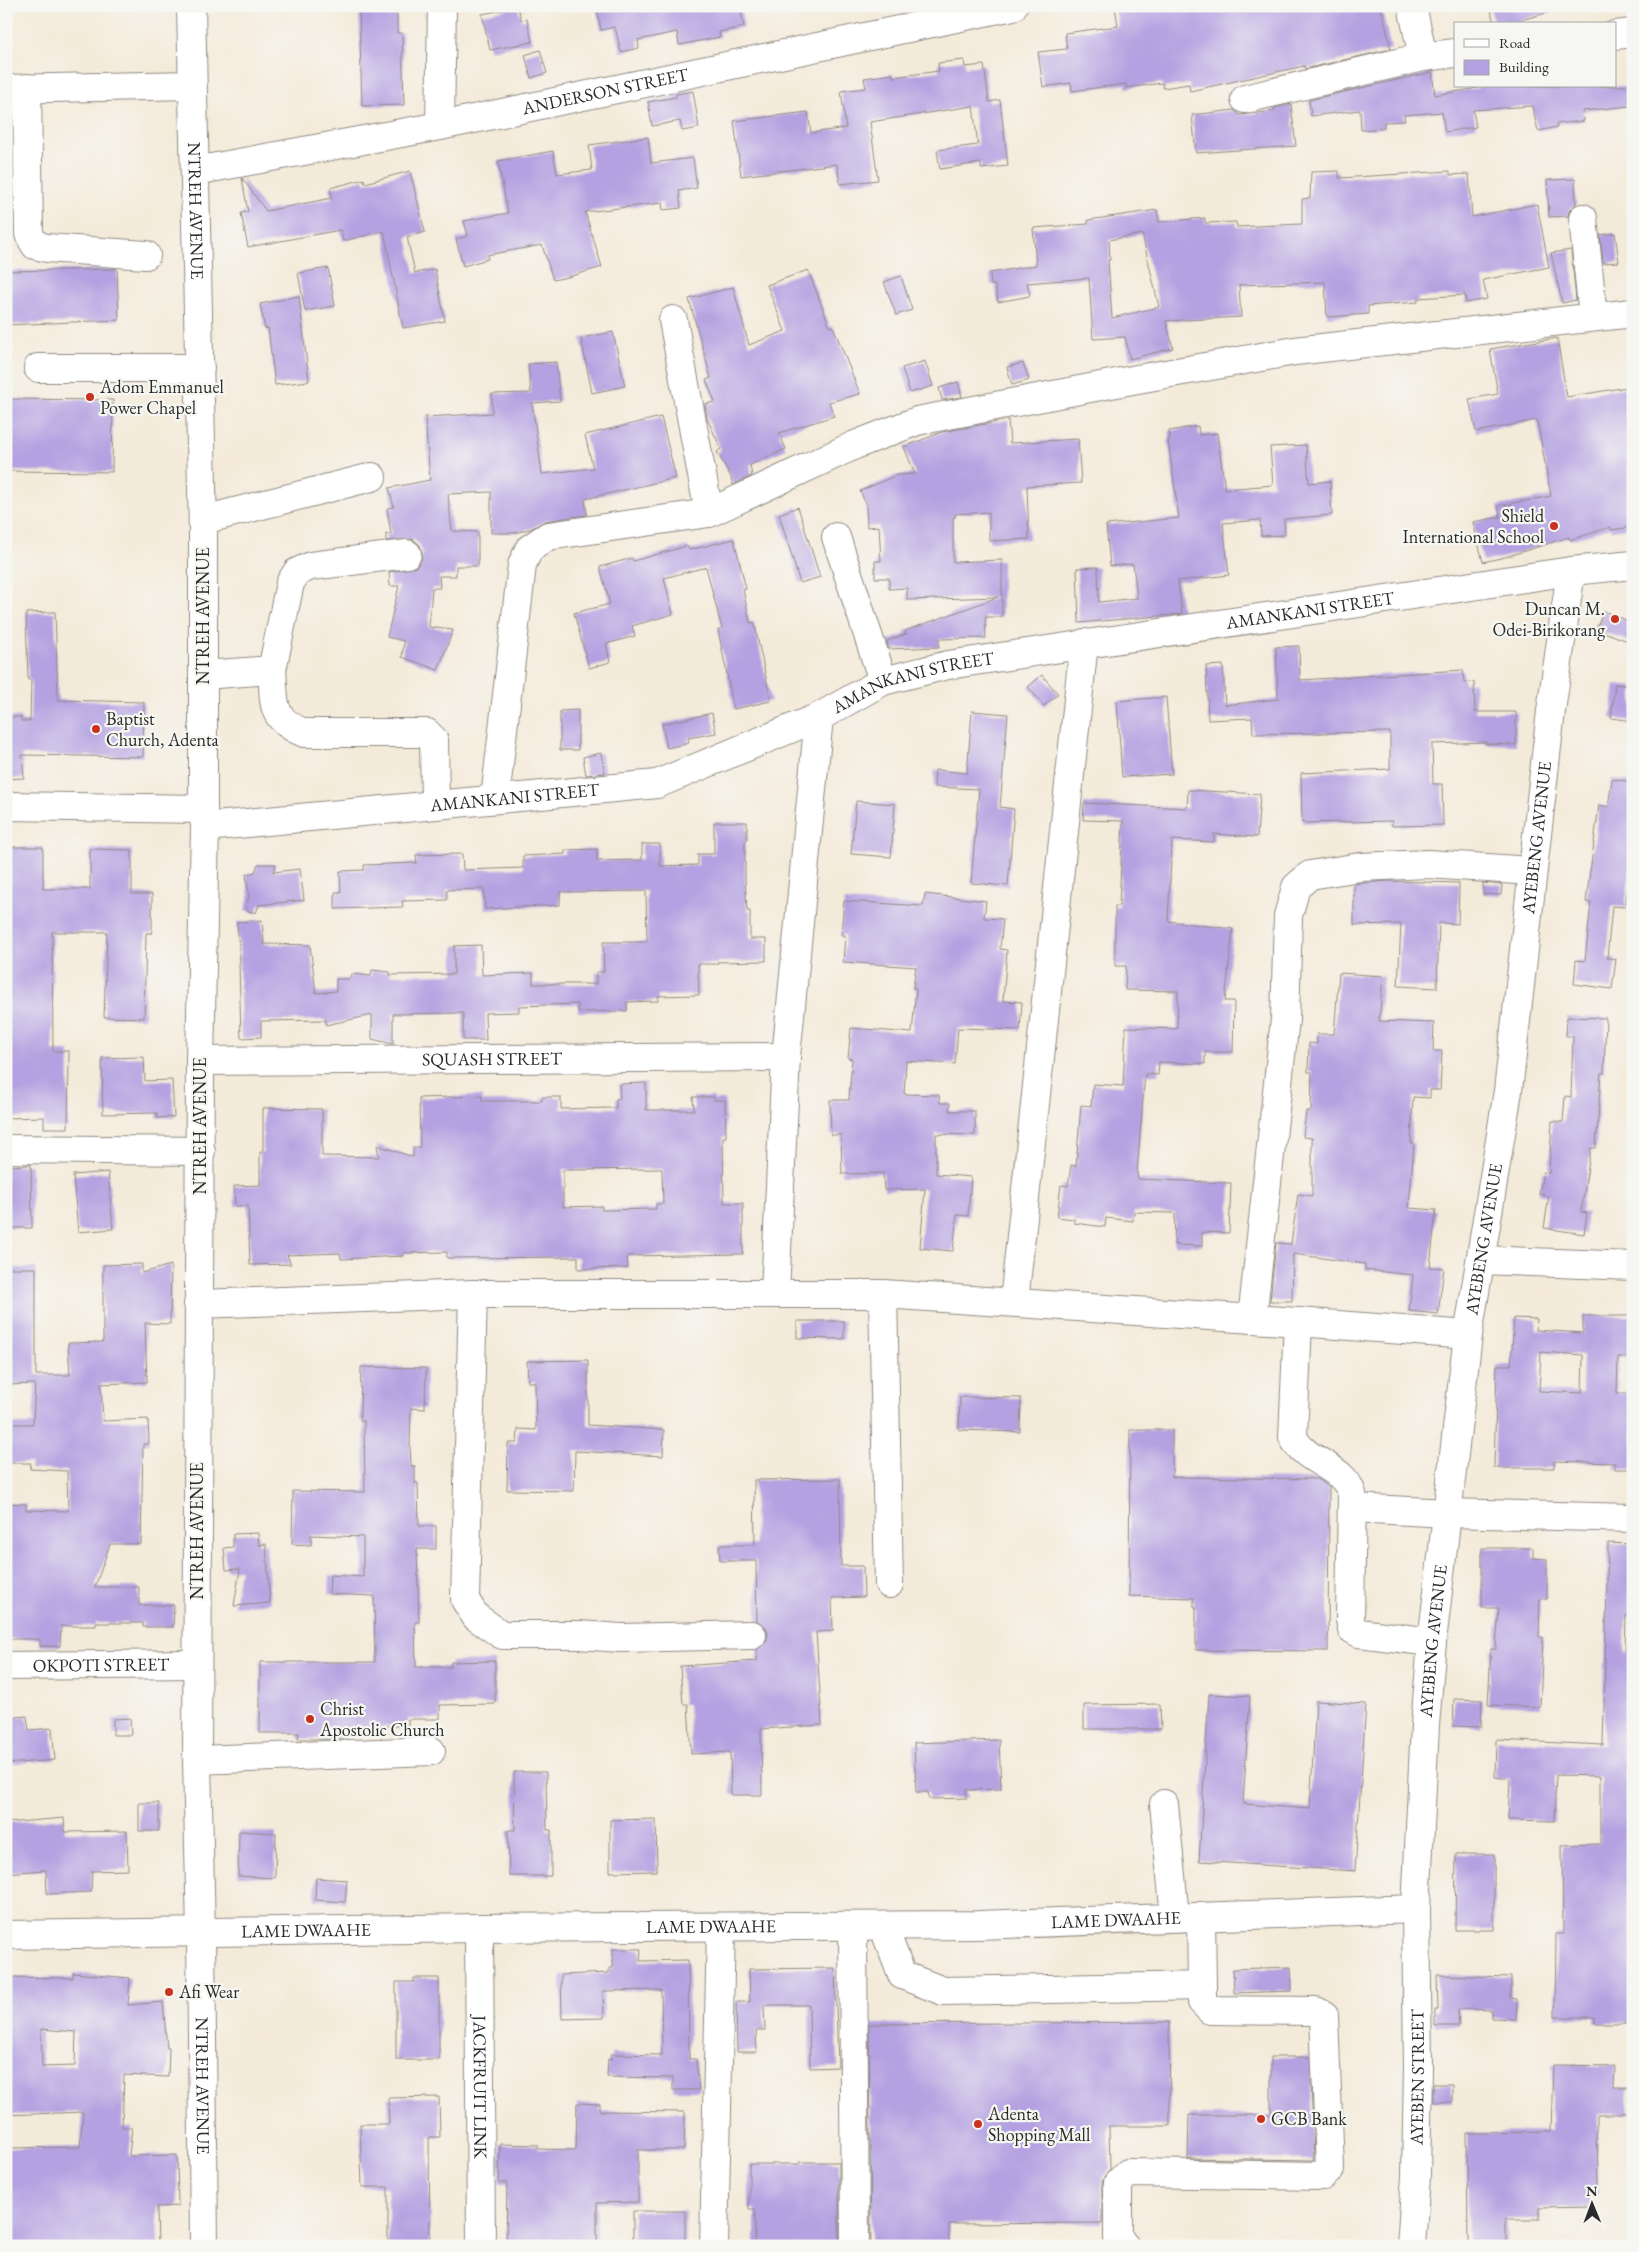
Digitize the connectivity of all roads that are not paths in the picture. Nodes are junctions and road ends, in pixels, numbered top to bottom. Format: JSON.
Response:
{"nodes":[{"id":1,"x":191,"y":6,"type":"edge"},
{"id":2,"x":442,"y":6,"type":"edge"},
{"id":3,"x":1013,"y":6,"type":"edge"},
{"id":4,"x":1412,"y":6,"type":"edge"},
{"id":5,"x":1633,"y":34,"type":"edge"},
{"id":6,"x":1616,"y":35,"type":"edge"},
{"id":7,"x":1454,"y":53,"type":"edge"},
{"id":8,"x":1424,"y":57,"type":"junction"},
{"id":9,"x":192,"y":85,"type":"junction"},
{"id":10,"x":17,"y":88,"type":"edge"},
{"id":11,"x":1245,"y":99,"type":"dead end"},
{"id":12,"x":440,"y":126,"type":"junction"},
{"id":13,"x":195,"y":171,"type":"junction"},
{"id":14,"x":1583,"y":218,"type":"dead end"},
{"id":15,"x":146,"y":255,"type":"dead end"},
{"id":16,"x":1633,"y":313,"type":"edge"},
{"id":17,"x":1593,"y":317,"type":"junction"},
{"id":18,"x":673,"y":320,"type":"dead end"},
{"id":19,"x":38,"y":368,"type":"dead end"},
{"id":20,"x":200,"y":368,"type":"junction"},
{"id":21,"x":372,"y":477,"type":"dead end"},
{"id":22,"x":709,"y":513,"type":"junction"},
{"id":23,"x":203,"y":520,"type":"junction"},
{"id":24,"x":836,"y":537,"type":"dead end"},
{"id":25,"x":407,"y":554,"type":"dead end"},
{"id":26,"x":1633,"y":565,"type":"edge"},
{"id":27,"x":1571,"y":571,"type":"junction"},
{"id":28,"x":1084,"y":643,"type":"junction"},
{"id":29,"x":272,"y":670,"type":"junction"},
{"id":30,"x":203,"y":675,"type":"junction"},
{"id":31,"x":883,"y":681,"type":"junction"},
{"id":32,"x":819,"y":717,"type":"junction"},
{"id":33,"x":495,"y":799,"type":"junction"},
{"id":34,"x":435,"y":804,"type":"junction"},
{"id":35,"x":6,"y":806,"type":"edge"},
{"id":36,"x":204,"y":818,"type":"junction"},
{"id":37,"x":1532,"y":871,"type":"junction"},
{"id":38,"x":786,"y":1057,"type":"junction"},
{"id":39,"x":200,"y":1062,"type":"junction"},
{"id":40,"x":6,"y":1149,"type":"edge"},
{"id":41,"x":201,"y":1151,"type":"junction"},
{"id":42,"x":1481,"y":1260,"type":"junction"},
{"id":43,"x":1633,"y":1266,"type":"edge"},
{"id":44,"x":775,"y":1293,"type":"junction"},
{"id":45,"x":473,"y":1294,"type":"junction"},
{"id":46,"x":883,"y":1294,"type":"junction"},
{"id":47,"x":1014,"y":1302,"type":"junction"},
{"id":48,"x":198,"y":1304,"type":"junction"},
{"id":49,"x":1252,"y":1319,"type":"junction"},
{"id":50,"x":1298,"y":1322,"type":"junction"},
{"id":51,"x":1468,"y":1335,"type":"junction"},
{"id":52,"x":1352,"y":1508,"type":"junction"},
{"id":53,"x":1448,"y":1513,"type":"junction"},
{"id":54,"x":1633,"y":1518,"type":"edge"},
{"id":55,"x":889,"y":1584,"type":"dead end"},
{"id":56,"x":752,"y":1635,"type":"dead end"},
{"id":57,"x":1432,"y":1642,"type":"junction"},
{"id":58,"x":197,"y":1664,"type":"junction"},
{"id":59,"x":6,"y":1666,"type":"edge"},
{"id":60,"x":431,"y":1751,"type":"dead end"},
{"id":61,"x":196,"y":1760,"type":"junction"},
{"id":62,"x":1164,"y":1804,"type":"dead end"},
{"id":63,"x":1416,"y":1909,"type":"junction"},
{"id":64,"x":1188,"y":1916,"type":"junction"},
{"id":65,"x":853,"y":1926,"type":"junction"},
{"id":66,"x":882,"y":1926,"type":"junction"},
{"id":67,"x":721,"y":1927,"type":"junction"},
{"id":68,"x":479,"y":1928,"type":"junction"},
{"id":69,"x":201,"y":1933,"type":"junction"},
{"id":70,"x":6,"y":1935,"type":"edge"},
{"id":71,"x":1202,"y":1986,"type":"junction"},
{"id":72,"x":204,"y":2246,"type":"edge"},
{"id":73,"x":481,"y":2246,"type":"edge"},
{"id":74,"x":714,"y":2246,"type":"edge"},
{"id":75,"x":855,"y":2246,"type":"edge"},
{"id":76,"x":1125,"y":2246,"type":"edge"},
{"id":77,"x":1411,"y":2246,"type":"edge"}],
"edges":[{"from":1,"to":9,"type":"street","name":"NTREH AVENUE"},
{"from":2,"to":12,"type":"street"},
{"from":3,"to":12,"type":"street","name":"ANDERSON STREET"},
{"from":4,"to":8,"type":"street"},
{"from":5,"to":6,"type":"street"},
{"from":7,"to":8,"type":"street"},
{"from":8,"to":11,"type":"street"},
{"from":9,"to":10,"type":"street"},
{"from":9,"to":13,"type":"street","name":"NTREH AVENUE"},
{"from":10,"to":15,"type":"street"},
{"from":12,"to":13,"type":"street","name":"ANDERSON STREET"},
{"from":13,"to":20,"type":"street","name":"NTREH AVENUE"},
{"from":14,"to":17,"type":"street"},
{"from":16,"to":17,"type":"street"},
{"from":17,"to":22,"type":"street"},
{"from":18,"to":22,"type":"street"},
{"from":19,"to":20,"type":"street"},
{"from":20,"to":23,"type":"street","name":"NTREH AVENUE"},
{"from":21,"to":23,"type":"street"},
{"from":22,"to":33,"type":"street"},
{"from":23,"to":30,"type":"street","name":"NTREH AVENUE"},
{"from":24,"to":31,"type":"street"},
{"from":25,"to":29,"type":"street"},
{"from":26,"to":27,"type":"street","name":"AMANKANI STREET"},
{"from":27,"to":28,"type":"street","name":"AMANKANI STREET"},
{"from":27,"to":37,"type":"street","name":"AYEBENG AVENUE"},
{"from":28,"to":31,"type":"street","name":"AMANKANI STREET"},
{"from":28,"to":47,"type":"street"},
{"from":29,"to":30,"type":"street"},
{"from":29,"to":34,"type":"street"},
{"from":30,"to":36,"type":"street","name":"NTREH AVENUE"},
{"from":31,"to":32,"type":"street","name":"AMANKANI STREET"},
{"from":32,"to":33,"type":"street","name":"AMANKANI STREET"},
{"from":32,"to":38,"type":"street"},
{"from":33,"to":34,"type":"street","name":"AMANKANI STREET"},
{"from":34,"to":36,"type":"street","name":"AMANKANI STREET"},
{"from":35,"to":36,"type":"street","name":"AMANKANI STREET"},
{"from":36,"to":39,"type":"street","name":"NTREH AVENUE"},
{"from":37,"to":42,"type":"street","name":"AYEBENG AVENUE"},
{"from":37,"to":49,"type":"street"},
{"from":38,"to":39,"type":"street","name":"SQUASH STREET"},
{"from":38,"to":44,"type":"street"},
{"from":39,"to":41,"type":"street","name":"NTREH AVENUE"},
{"from":40,"to":41,"type":"street"},
{"from":41,"to":48,"type":"street","name":"NTREH AVENUE"},
{"from":42,"to":43,"type":"street"},
{"from":42,"to":51,"type":"street","name":"AYEBENG AVENUE"},
{"from":44,"to":45,"type":"street"},
{"from":44,"to":46,"type":"street"},
{"from":45,"to":48,"type":"street"},
{"from":45,"to":56,"type":"street"},
{"from":46,"to":47,"type":"street"},
{"from":46,"to":55,"type":"street"},
{"from":47,"to":49,"type":"street"},
{"from":48,"to":58,"type":"street","name":"NTREH AVENUE"},
{"from":49,"to":50,"type":"street"},
{"from":50,"to":51,"type":"street"},
{"from":50,"to":52,"type":"street"},
{"from":51,"to":53,"type":"street","name":"AYEBENG AVENUE"},
{"from":52,"to":53,"type":"street"},
{"from":52,"to":57,"type":"street"},
{"from":53,"to":54,"type":"street"},
{"from":53,"to":57,"type":"street","name":"AYEBENG AVENUE"},
{"from":57,"to":63,"type":"street","name":"AYEBENG AVENUE"},
{"from":58,"to":59,"type":"street","name":"OKPOTI STREET"},
{"from":58,"to":61,"type":"street","name":"NTREH AVENUE"},
{"from":60,"to":61,"type":"street"},
{"from":61,"to":69,"type":"street","name":"NTREH AVENUE"},
{"from":62,"to":64,"type":"street"},
{"from":63,"to":64,"type":"street","name":"LAME DWAAHE"},
{"from":63,"to":77,"type":"street","name":"AYEBEN STREET"},
{"from":64,"to":66,"type":"street","name":"LAME DWAAHE"},
{"from":64,"to":71,"type":"street"},
{"from":65,"to":66,"type":"street","name":"LAME DWAAHE"},
{"from":65,"to":67,"type":"street","name":"LAME DWAAHE"},
{"from":65,"to":75,"type":"street"},
{"from":66,"to":71,"type":"street"},
{"from":67,"to":68,"type":"street","name":"LAME DWAAHE"},
{"from":67,"to":74,"type":"street"},
{"from":68,"to":69,"type":"street","name":"LAME DWAAHE"},
{"from":68,"to":73,"type":"street","name":"JACKFRUIT LINK"},
{"from":69,"to":70,"type":"street","name":"LAME DWAAHE"},
{"from":69,"to":72,"type":"street","name":"NTREH AVENUE"},
{"from":71,"to":76,"type":"street"}]}
